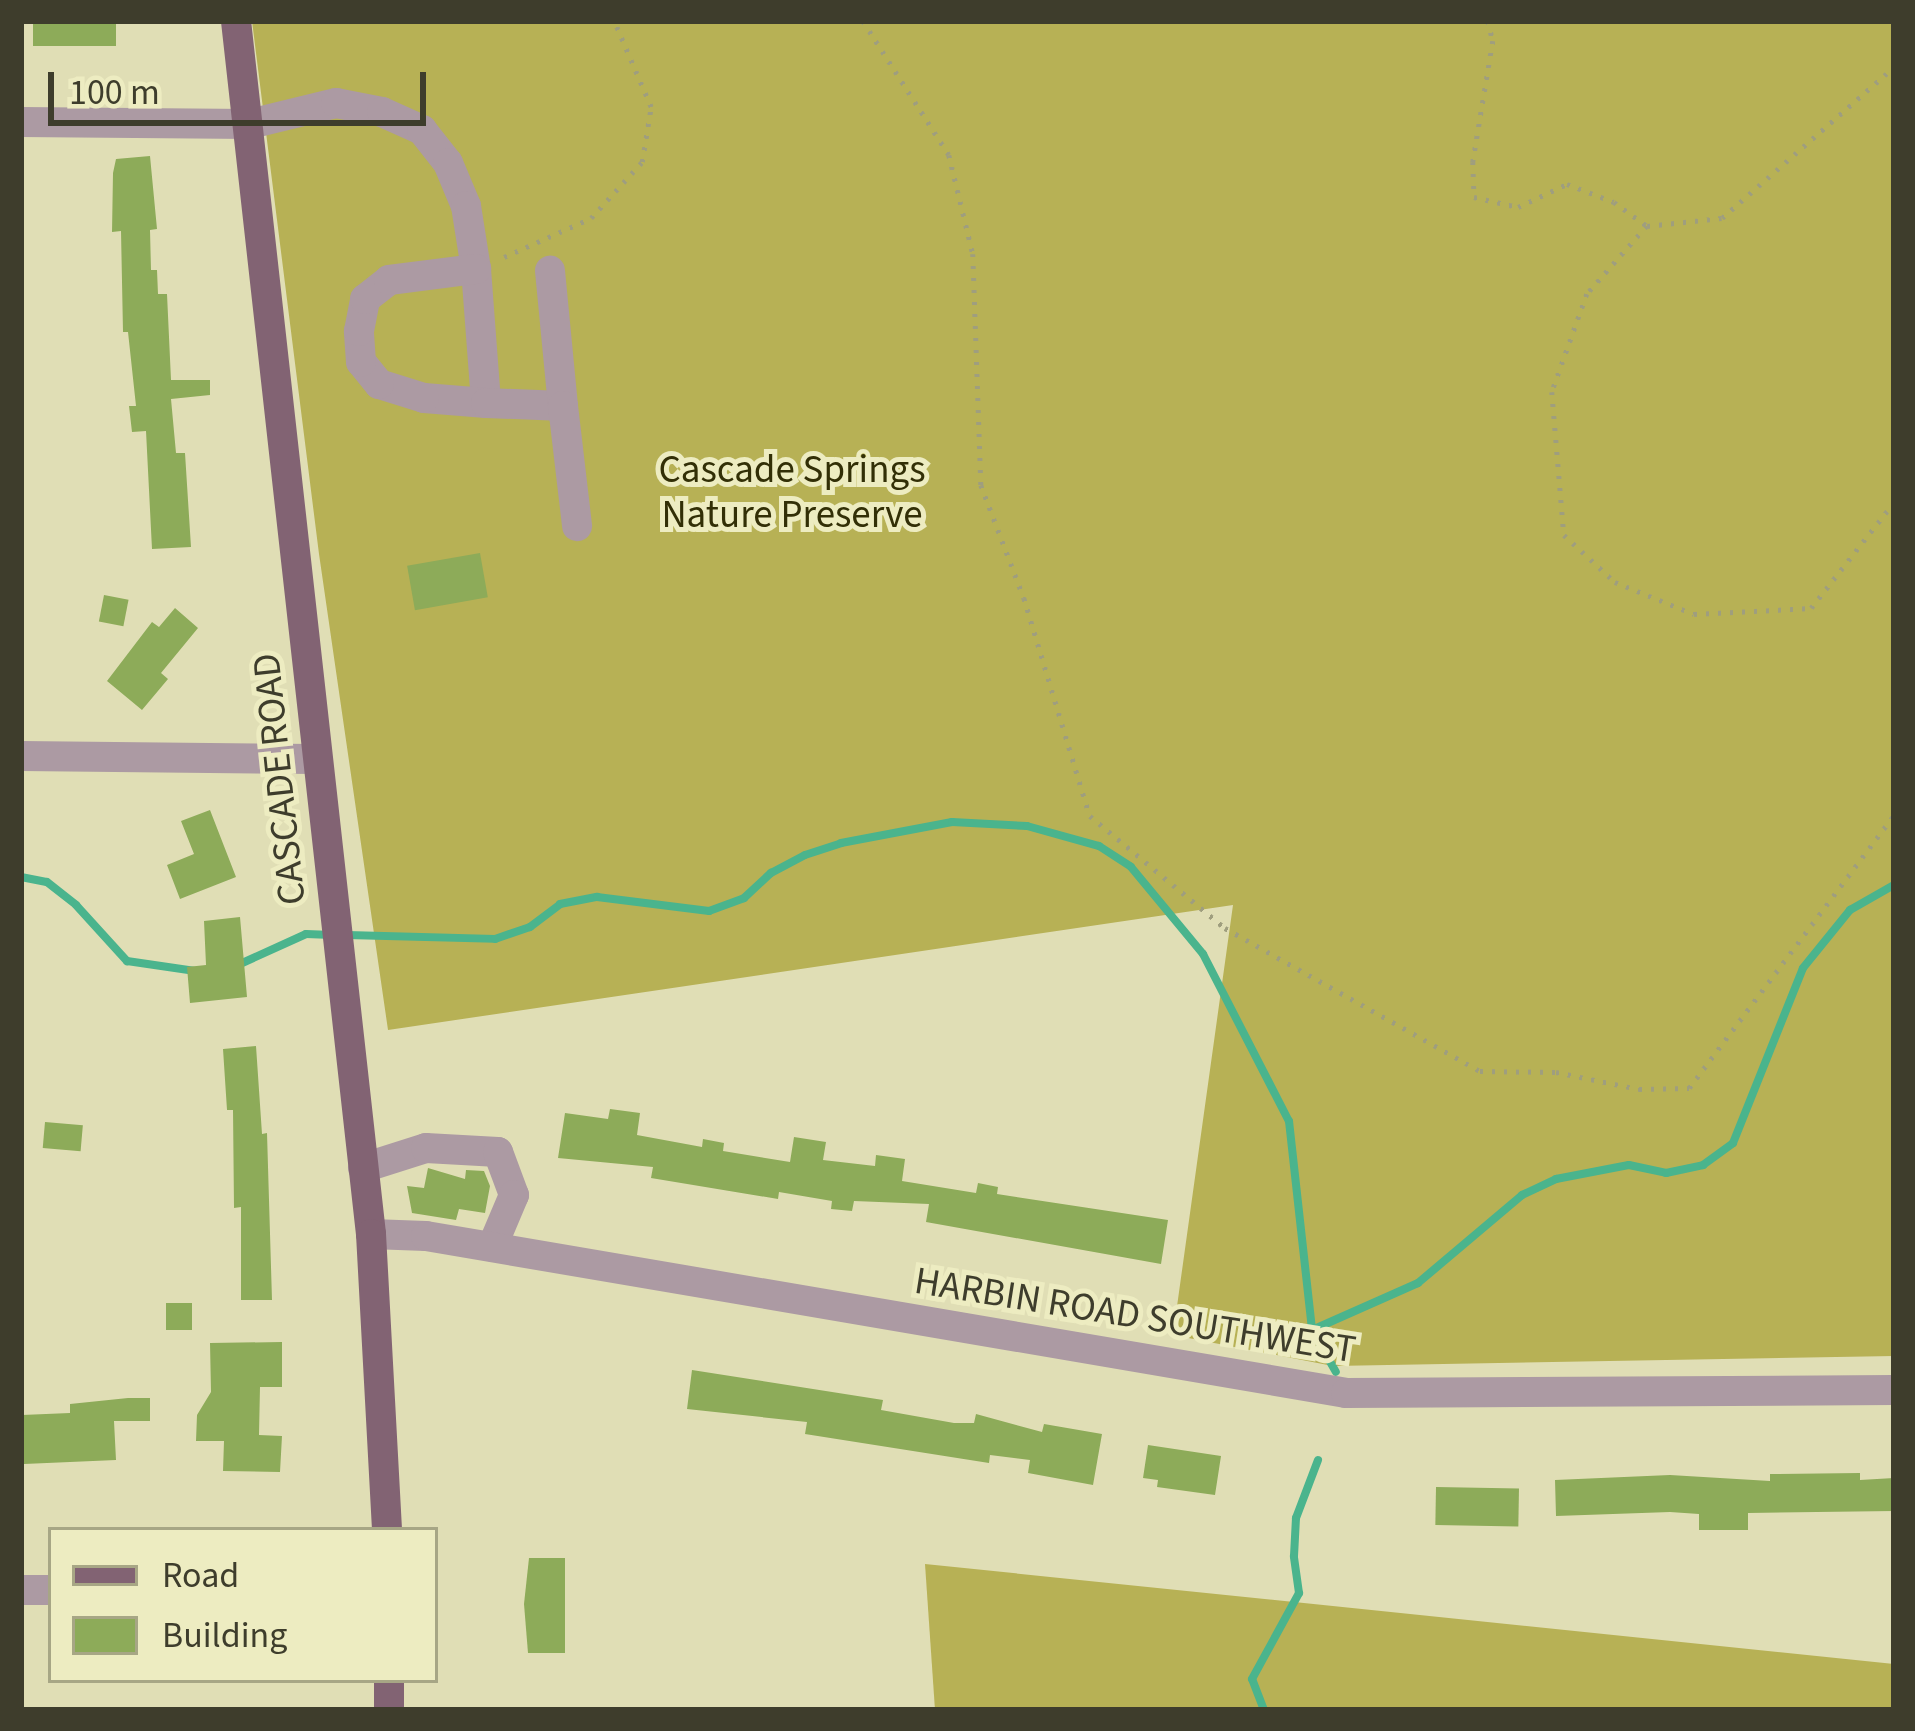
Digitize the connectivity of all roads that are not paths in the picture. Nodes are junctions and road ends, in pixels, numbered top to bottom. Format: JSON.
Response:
{"nodes":[{"id":1,"x":236,"y":21,"type":"edge"},
{"id":2,"x":21,"y":122,"type":"edge"},
{"id":3,"x":250,"y":124,"type":"junction"},
{"id":4,"x":476,"y":268,"type":"junction"},
{"id":5,"x":550,"y":271,"type":"dead end"},
{"id":6,"x":486,"y":403,"type":"junction"},
{"id":7,"x":563,"y":406,"type":"junction"},
{"id":8,"x":577,"y":526,"type":"dead end"},
{"id":9,"x":21,"y":756,"type":"edge"},
{"id":10,"x":316,"y":759,"type":"junction"},
{"id":11,"x":363,"y":1168,"type":"junction"},
{"id":12,"x":371,"y":1234,"type":"junction"},
{"id":13,"x":492,"y":1247,"type":"junction"},
{"id":14,"x":1894,"y":1390,"type":"edge"},
{"id":15,"x":387,"y":1527,"type":"edge"}],
"edges":[{"from":1,"to":3,"type":"main road","name":"CASCADE ROAD"},
{"from":2,"to":3,"type":"street"},
{"from":3,"to":4,"type":"street"},
{"from":3,"to":10,"type":"main road","name":"CASCADE ROAD"},
{"from":4,"to":6,"type":"street"},
{"from":4,"to":6,"type":"street"},
{"from":5,"to":7,"type":"street"},
{"from":6,"to":7,"type":"street"},
{"from":7,"to":8,"type":"street"},
{"from":9,"to":10,"type":"street"},
{"from":10,"to":11,"type":"main road","name":"CASCADE ROAD"},
{"from":11,"to":12,"type":"main road","name":"CASCADE ROAD"},
{"from":11,"to":13,"type":"street"},
{"from":12,"to":13,"type":"street","name":"HARBIN ROAD SOUTHWEST"},
{"from":12,"to":15,"type":"main road","name":"CASCADE ROAD"},
{"from":13,"to":14,"type":"street","name":"HARBIN ROAD SOUTHWEST"}]}
